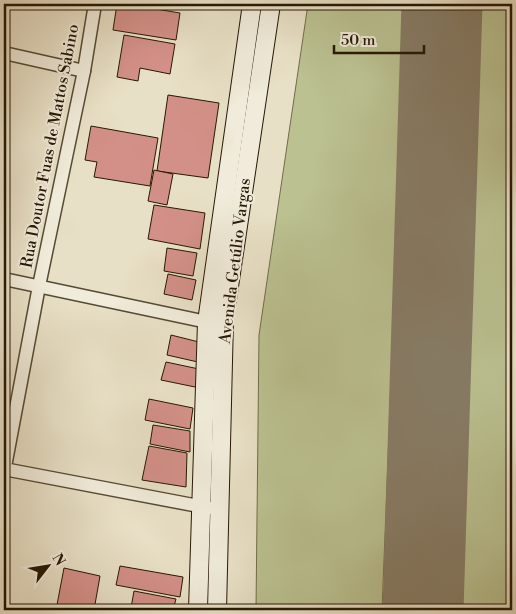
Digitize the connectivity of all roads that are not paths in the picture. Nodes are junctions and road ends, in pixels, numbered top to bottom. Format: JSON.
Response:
{"nodes":[{"id":1,"x":95,"y":4,"type":"edge"},
{"id":2,"x":252,"y":4,"type":"edge"},
{"id":3,"x":272,"y":4,"type":"edge"},
{"id":4,"x":4,"y":53,"type":"edge"},
{"id":5,"x":84,"y":71,"type":"junction"},
{"id":6,"x":4,"y":279,"type":"edge"},
{"id":7,"x":39,"y":286,"type":"junction"},
{"id":8,"x":216,"y":321,"type":"junction"},
{"id":9,"x":4,"y":470,"type":"edge"},
{"id":10,"x":201,"y":507,"type":"junction"},
{"id":11,"x":219,"y":509,"type":"junction"},
{"id":12,"x":198,"y":610,"type":"edge"},
{"id":13,"x":216,"y":610,"type":"edge"}],
"edges":[{"from":1,"to":5,"type":"street","name":"Rua Doutor Fuas de Mattos Sabino"},
{"from":2,"to":8,"type":"main road","name":"Avenida Getúlio Vargas"},
{"from":3,"to":8,"type":"main road","name":"Avenida Getúlio Vargas"},
{"from":4,"to":5,"type":"street"},
{"from":5,"to":7,"type":"street","name":"Rua Doutor Fuas de Mattos Sabino"},
{"from":6,"to":7,"type":"street"},
{"from":7,"to":8,"type":"street"},
{"from":7,"to":9,"type":"street","name":"Rua Doutor Fuas de Mattos Sabino"},
{"from":8,"to":10,"type":"main road","name":"Avenida Getúlio Vargas"},
{"from":8,"to":11,"type":"main road","name":"Avenida Getúlio Vargas"},
{"from":9,"to":10,"type":"street"},
{"from":10,"to":11,"type":"street"},
{"from":10,"to":12,"type":"main road","name":"Avenida Getúlio Vargas"},
{"from":11,"to":13,"type":"main road","name":"Avenida Getúlio Vargas"}]}
